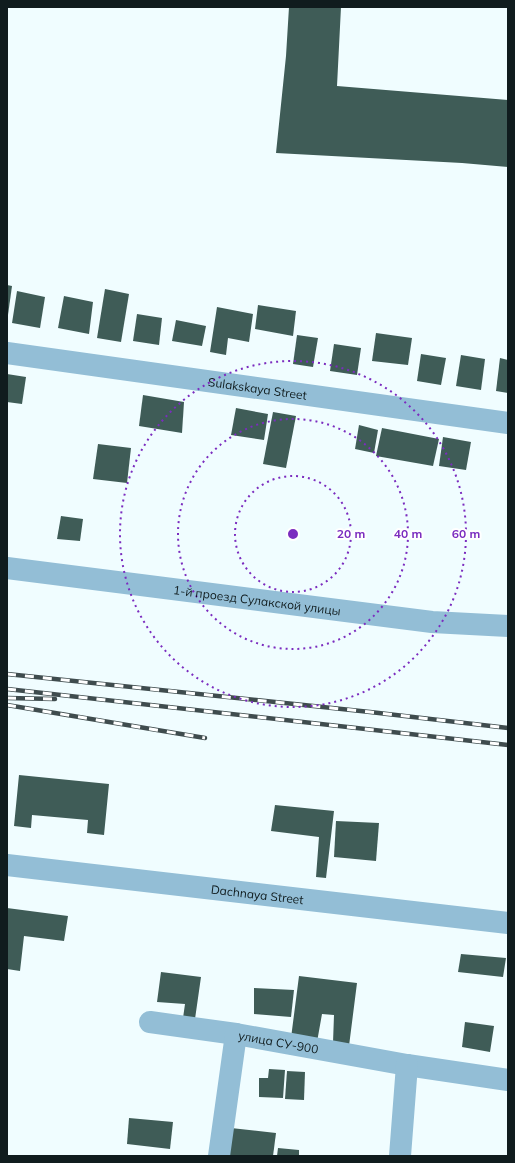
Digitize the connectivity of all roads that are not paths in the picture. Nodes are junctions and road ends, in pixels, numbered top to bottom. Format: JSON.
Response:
{"nodes":[{"id":1,"x":7,"y":353,"type":"edge"},
{"id":2,"x":508,"y":423,"type":"edge"},
{"id":3,"x":7,"y":568,"type":"edge"},
{"id":4,"x":508,"y":626,"type":"edge"},
{"id":5,"x":7,"y":865,"type":"edge"},
{"id":6,"x":508,"y":923,"type":"edge"},
{"id":7,"x":150,"y":1022,"type":"dead end"},
{"id":8,"x":236,"y":1034,"type":"junction"},
{"id":9,"x":407,"y":1065,"type":"junction"},
{"id":10,"x":508,"y":1080,"type":"edge"},
{"id":11,"x":219,"y":1156,"type":"edge"},
{"id":12,"x":400,"y":1156,"type":"edge"}],
"edges":[{"from":1,"to":2,"type":"street","name":"Sulakskaya Street"},
{"from":3,"to":4,"type":"street","name":"1-й проезд Сулакской улицы"},
{"from":5,"to":6,"type":"street","name":"Dachnaya Street"},
{"from":7,"to":8,"type":"street","name":"улица СУ-900"},
{"from":8,"to":9,"type":"street","name":"улица СУ-900"},
{"from":8,"to":11,"type":"street"},
{"from":9,"to":10,"type":"street","name":"улица СУ-900"},
{"from":9,"to":12,"type":"street"}]}
